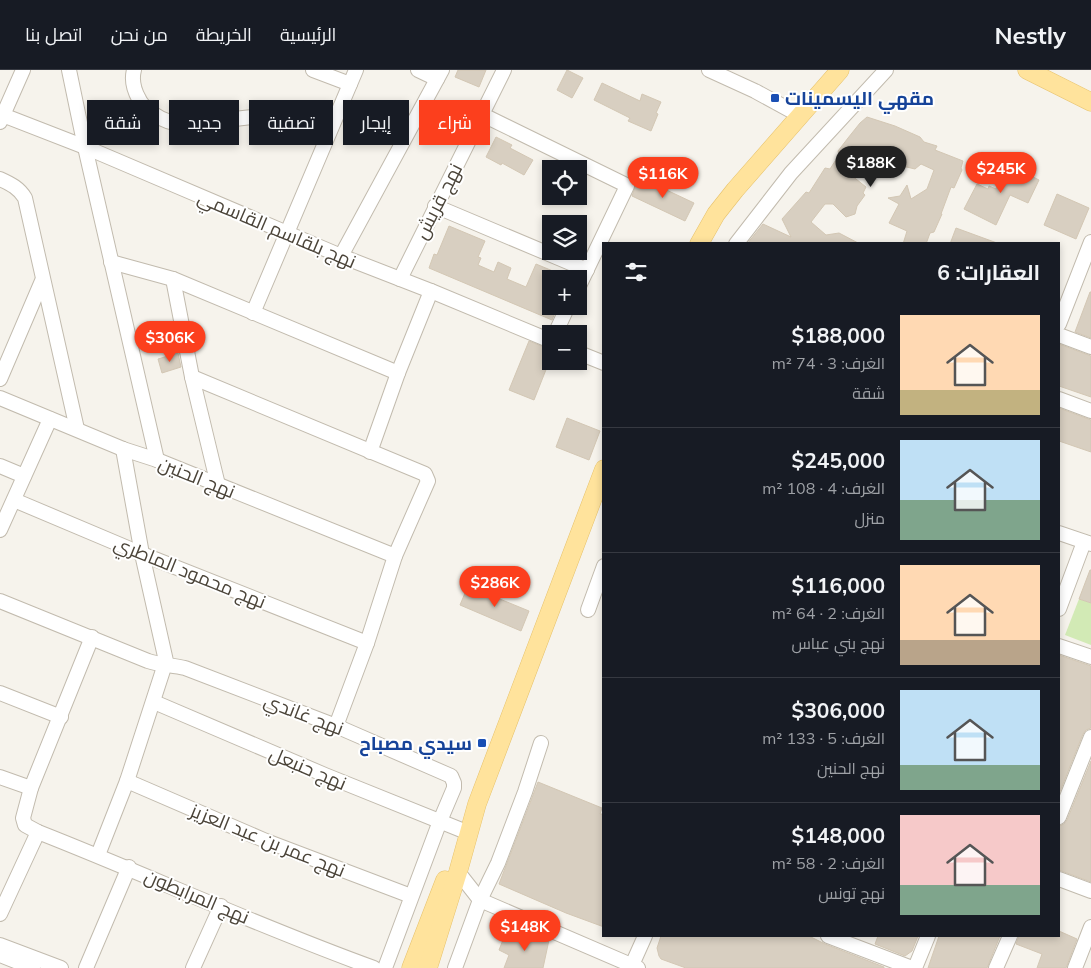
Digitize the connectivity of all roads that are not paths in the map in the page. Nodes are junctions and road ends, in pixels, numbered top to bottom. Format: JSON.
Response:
{"nodes":[{"id":1,"x":23,"y":70,"type":"edge"},
{"id":2,"x":69,"y":70,"type":"edge"},
{"id":3,"x":134,"y":70,"type":"edge"},
{"id":4,"x":313,"y":70,"type":"edge"},
{"id":5,"x":356,"y":70,"type":"edge"},
{"id":6,"x":418,"y":70,"type":"edge"},
{"id":7,"x":504,"y":70,"type":"edge"},
{"id":8,"x":710,"y":70,"type":"edge"},
{"id":9,"x":840,"y":70,"type":"edge"},
{"id":10,"x":886,"y":70,"type":"edge"},
{"id":11,"x":1027,"y":70,"type":"edge"},
{"id":12,"x":440,"y":74,"type":"edge"},
{"id":13,"x":1046,"y":74,"type":"edge"},
{"id":14,"x":350,"y":84,"type":"junction"},
{"id":15,"x":490,"y":100,"type":"edge"},
{"id":16,"x":1091,"y":102,"type":"edge"},
{"id":17,"x":799,"y":115,"type":"junction"},
{"id":18,"x":1,"y":117,"type":"edge"},
{"id":19,"x":249,"y":118,"type":"edge"},
{"id":20,"x":490,"y":118,"type":"edge"},
{"id":21,"x":333,"y":123,"type":"edge"},
{"id":22,"x":324,"y":145,"type":"edge"},
{"id":23,"x":467,"y":145,"type":"edge"},
{"id":24,"x":84,"y":148,"type":"junction"},
{"id":25,"x":0,"y":180,"type":"edge"},
{"id":26,"x":435,"y":206,"type":"junction"},
{"id":27,"x":286,"y":233,"type":"junction"},
{"id":28,"x":700,"y":242,"type":"edge"},
{"id":29,"x":738,"y":242,"type":"edge"},
{"id":30,"x":1091,"y":242,"type":"edge"},
{"id":31,"x":341,"y":256,"type":"junction"},
{"id":32,"x":111,"y":262,"type":"junction"},
{"id":33,"x":587,"y":270,"type":"joint"},
{"id":34,"x":173,"y":278,"type":"junction"},
{"id":35,"x":400,"y":279,"type":"junction"},
{"id":36,"x":42,"y":281,"type":"junction"},
{"id":37,"x":431,"y":291,"type":"junction"},
{"id":38,"x":253,"y":313,"type":"junction"},
{"id":39,"x":1060,"y":321,"type":"edge"},
{"id":40,"x":1060,"y":336,"type":"edge"},
{"id":41,"x":542,"y":337,"type":"edge"},
{"id":42,"x":1091,"y":347,"type":"edge"},
{"id":43,"x":587,"y":356,"type":"edge"},
{"id":44,"x":602,"y":362,"type":"edge"},
{"id":45,"x":398,"y":374,"type":"junction"},
{"id":46,"x":192,"y":377,"type":"junction"},
{"id":47,"x":0,"y":379,"type":"edge"},
{"id":48,"x":0,"y":398,"type":"edge"},
{"id":49,"x":1060,"y":399,"type":"edge"},
{"id":50,"x":1091,"y":411,"type":"edge"},
{"id":51,"x":50,"y":419,"type":"junction"},
{"id":52,"x":77,"y":429,"type":"junction"},
{"id":53,"x":123,"y":449,"type":"junction"},
{"id":54,"x":370,"y":452,"type":"junction"},
{"id":55,"x":157,"y":460,"type":"junction"},
{"id":56,"x":0,"y":466,"type":"edge"},
{"id":57,"x":24,"y":476,"type":"junction"},
{"id":58,"x":602,"y":478,"type":"edge"},
{"id":59,"x":218,"y":485,"type":"junction"},
{"id":60,"x":14,"y":500,"type":"junction"},
{"id":61,"x":0,"y":530,"type":"edge"},
{"id":62,"x":1060,"y":533,"type":"edge"},
{"id":63,"x":1088,"y":543,"type":"edge"},
{"id":64,"x":142,"y":554,"type":"junction"},
{"id":65,"x":395,"y":556,"type":"junction"},
{"id":66,"x":602,"y":572,"type":"edge"},
{"id":67,"x":0,"y":601,"type":"edge"},
{"id":68,"x":1060,"y":607,"type":"edge"},
{"id":69,"x":588,"y":610,"type":"dead end"},
{"id":70,"x":92,"y":637,"type":"junction"},
{"id":71,"x":366,"y":643,"type":"junction"},
{"id":72,"x":1060,"y":646,"type":"edge"},
{"id":73,"x":1091,"y":657,"type":"edge"},
{"id":74,"x":166,"y":665,"type":"junction"},
{"id":75,"x":0,"y":693,"type":"edge"},
{"id":76,"x":154,"y":702,"type":"junction"},
{"id":77,"x":61,"y":717,"type":"junction"},
{"id":78,"x":336,"y":726,"type":"junction"},
{"id":79,"x":1091,"y":737,"type":"edge"},
{"id":80,"x":541,"y":743,"type":"dead end"},
{"id":81,"x":0,"y":777,"type":"edge"},
{"id":82,"x":127,"y":781,"type":"junction"},
{"id":83,"x":31,"y":788,"type":"junction"},
{"id":84,"x":477,"y":804,"type":"junction"},
{"id":85,"x":1060,"y":814,"type":"edge"},
{"id":86,"x":440,"y":821,"type":"junction"},
{"id":87,"x":464,"y":831,"type":"junction"},
{"id":88,"x":38,"y":832,"type":"junction"},
{"id":89,"x":98,"y":855,"type":"junction"},
{"id":90,"x":129,"y":867,"type":"junction"},
{"id":91,"x":458,"y":872,"type":"junction"},
{"id":92,"x":1060,"y":879,"type":"edge"},
{"id":93,"x":1091,"y":892,"type":"edge"},
{"id":94,"x":411,"y":896,"type":"junction"},
{"id":95,"x":480,"y":900,"type":"junction"},
{"id":96,"x":221,"y":906,"type":"junction"},
{"id":97,"x":0,"y":914,"type":"edge"},
{"id":98,"x":1091,"y":927,"type":"edge"},
{"id":99,"x":645,"y":937,"type":"edge"},
{"id":100,"x":831,"y":937,"type":"edge"},
{"id":101,"x":928,"y":937,"type":"edge"},
{"id":102,"x":1010,"y":937,"type":"edge"},
{"id":103,"x":0,"y":944,"type":"edge"},
{"id":104,"x":0,"y":956,"type":"edge"},
{"id":105,"x":635,"y":967,"type":"edge"},
{"id":106,"x":1079,"y":967,"type":"edge"},
{"id":107,"x":33,"y":968,"type":"edge"},
{"id":108,"x":61,"y":968,"type":"edge"},
{"id":109,"x":86,"y":968,"type":"edge"},
{"id":110,"x":194,"y":968,"type":"edge"},
{"id":111,"x":374,"y":968,"type":"edge"},
{"id":112,"x":385,"y":968,"type":"edge"},
{"id":113,"x":410,"y":968,"type":"edge"},
{"id":114,"x":428,"y":968,"type":"edge"},
{"id":115,"x":455,"y":968,"type":"edge"},
{"id":116,"x":914,"y":968,"type":"edge"},
{"id":117,"x":996,"y":968,"type":"edge"}],
"edges":[{"from":1,"to":18,"type":"street"},
{"from":2,"to":24,"type":"street"},
{"from":3,"to":19,"type":"street"},
{"from":4,"to":14,"type":"street"},
{"from":5,"to":14,"type":"street"},
{"from":6,"to":12,"type":"street"},
{"from":7,"to":15,"type":"street","name":"نهج قريش"},
{"from":8,"to":17,"type":"street"},
{"from":9,"to":17,"type":"main road"},
{"from":10,"to":29,"type":"street"},
{"from":11,"to":13,"type":"main road"},
{"from":12,"to":31,"type":"street"},
{"from":13,"to":16,"type":"main road"},
{"from":14,"to":21,"type":"street"},
{"from":17,"to":28,"type":"main road"},
{"from":18,"to":24,"type":"street","name":"نهج بلقاسم القاسمي"},
{"from":20,"to":33,"type":"street"},
{"from":22,"to":27,"type":"street"},
{"from":23,"to":26,"type":"street","name":"نهج قريش"},
{"from":24,"to":27,"type":"street","name":"نهج بلقاسم القاسمي"},
{"from":24,"to":32,"type":"street"},
{"from":25,"to":36,"type":"street"},
{"from":26,"to":33,"type":"street"},
{"from":26,"to":35,"type":"street","name":"نهج قريش"},
{"from":27,"to":31,"type":"street","name":"نهج بلقاسم القاسمي"},
{"from":27,"to":38,"type":"street"},
{"from":30,"to":39,"type":"street"},
{"from":31,"to":35,"type":"street","name":"نهج بلقاسم القاسمي"},
{"from":32,"to":34,"type":"street"},
{"from":32,"to":55,"type":"street"},
{"from":34,"to":38,"type":"street"},
{"from":34,"to":46,"type":"street"},
{"from":35,"to":37,"type":"street","name":"نهج بلقاسم القاسمي"},
{"from":36,"to":47,"type":"street"},
{"from":36,"to":52,"type":"street"},
{"from":37,"to":41,"type":"street","name":"نهج بلقاسم القاسمي"},
{"from":37,"to":45,"type":"street"},
{"from":38,"to":45,"type":"street"},
{"from":40,"to":42,"type":"street"},
{"from":43,"to":44,"type":"street"},
{"from":45,"to":54,"type":"street"},
{"from":46,"to":54,"type":"street"},
{"from":46,"to":59,"type":"street"},
{"from":48,"to":51,"type":"street","name":"نهج الحنين"},
{"from":49,"to":50,"type":"street"},
{"from":51,"to":52,"type":"street","name":"نهج الحنين"},
{"from":51,"to":57,"type":"street"},
{"from":52,"to":53,"type":"street","name":"نهج الحنين"},
{"from":53,"to":55,"type":"street","name":"نهج الحنين"},
{"from":53,"to":64,"type":"street"},
{"from":54,"to":65,"type":"street"},
{"from":55,"to":59,"type":"street","name":"نهج الحنين"},
{"from":56,"to":57,"type":"street"},
{"from":57,"to":60,"type":"street"},
{"from":58,"to":84,"type":"main road"},
{"from":59,"to":65,"type":"street","name":"نهج الحنين"},
{"from":60,"to":61,"type":"street"},
{"from":60,"to":64,"type":"street","name":"نهج محمود الماطري"},
{"from":62,"to":63,"type":"street"},
{"from":63,"to":68,"type":"street"},
{"from":64,"to":71,"type":"street","name":"نهج محمود الماطري"},
{"from":64,"to":74,"type":"street"},
{"from":65,"to":71,"type":"street"},
{"from":66,"to":69,"type":"street"},
{"from":67,"to":70,"type":"street","name":"نهج غاندي"},
{"from":70,"to":74,"type":"street","name":"نهج غاندي"},
{"from":70,"to":77,"type":"street"},
{"from":71,"to":78,"type":"street"},
{"from":72,"to":73,"type":"street"},
{"from":74,"to":76,"type":"street"},
{"from":74,"to":78,"type":"street","name":"نهج غاندي"},
{"from":75,"to":77,"type":"street"},
{"from":76,"to":82,"type":"street"},
{"from":76,"to":86,"type":"street","name":"نهج حنبعل"},
{"from":77,"to":83,"type":"street"},
{"from":78,"to":86,"type":"street","name":"نهج غاندي"},
{"from":79,"to":85,"type":"street"},
{"from":80,"to":95,"type":"street"},
{"from":81,"to":83,"type":"street"},
{"from":82,"to":89,"type":"street"},
{"from":82,"to":94,"type":"street","name":"نهج عمر بن عبد العزيز"},
{"from":83,"to":88,"type":"street","name":"نهج المرابطون"},
{"from":84,"to":87,"type":"main road"},
{"from":84,"to":91,"type":"main road"},
{"from":86,"to":87,"type":"street","name":"نهج حنبعل"},
{"from":86,"to":94,"type":"street"},
{"from":87,"to":113,"type":"main road"},
{"from":88,"to":89,"type":"street","name":"نهج المرابطون"},
{"from":88,"to":97,"type":"street"},
{"from":89,"to":90,"type":"street","name":"نهج المرابطون"},
{"from":90,"to":96,"type":"street","name":"نهج المرابطون"},
{"from":90,"to":109,"type":"street"},
{"from":91,"to":95,"type":"street"},
{"from":91,"to":114,"type":"main road"},
{"from":92,"to":93,"type":"street"},
{"from":94,"to":112,"type":"street"},
{"from":95,"to":105,"type":"street"},
{"from":95,"to":115,"type":"street"},
{"from":96,"to":110,"type":"street"},
{"from":96,"to":111,"type":"street","name":"نهج المرابطون"},
{"from":98,"to":106,"type":"street"},
{"from":99,"to":105,"type":"street"},
{"from":100,"to":116,"type":"street"},
{"from":101,"to":116,"type":"street"},
{"from":102,"to":117,"type":"street"},
{"from":103,"to":108,"type":"street"},
{"from":104,"to":107,"type":"street"}]}
